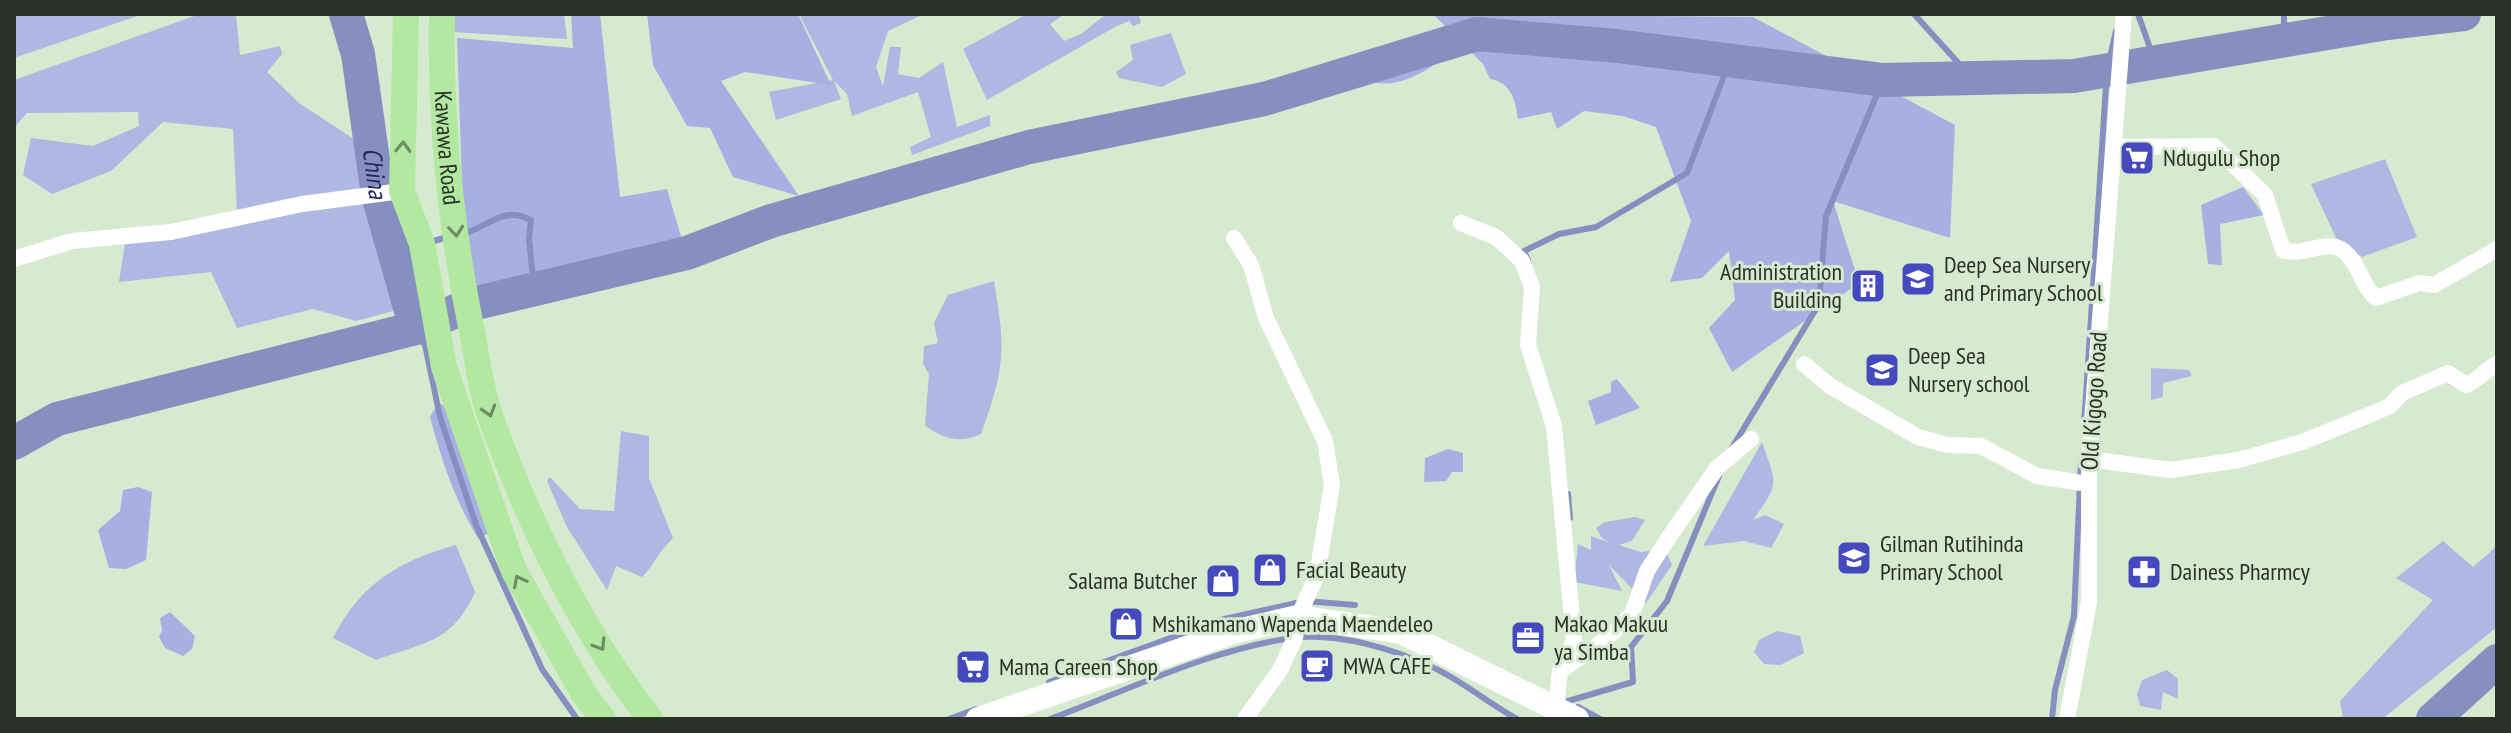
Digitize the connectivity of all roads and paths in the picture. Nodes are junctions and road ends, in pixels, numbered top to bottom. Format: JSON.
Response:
{"nodes":[{"id":1,"x":406,"y":14,"type":"edge"},
{"id":2,"x":442,"y":14,"type":"edge"},
{"id":3,"x":2124,"y":14,"type":"edge"},
{"id":4,"x":2115,"y":147,"type":"junction"},
{"id":5,"x":402,"y":191,"type":"junction"},
{"id":6,"x":1461,"y":223,"type":"dead end"},
{"id":7,"x":1234,"y":238,"type":"dead end"},
{"id":8,"x":2497,"y":249,"type":"edge"},
{"id":9,"x":14,"y":259,"type":"edge"},
{"id":10,"x":1804,"y":364,"type":"dead end"},
{"id":11,"x":2497,"y":364,"type":"edge"},
{"id":12,"x":1751,"y":439,"type":"dead end"},
{"id":13,"x":2089,"y":459,"type":"junction"},
{"id":14,"x":2088,"y":484,"type":"junction"},
{"id":15,"x":1298,"y":617,"type":"junction"},
{"id":16,"x":1560,"y":670,"type":"junction"},
{"id":17,"x":1567,"y":713,"type":"edge"},
{"id":18,"x":603,"y":719,"type":"edge"},
{"id":19,"x":650,"y":719,"type":"edge"},
{"id":20,"x":978,"y":719,"type":"edge"},
{"id":21,"x":1245,"y":719,"type":"edge"},
{"id":22,"x":2067,"y":719,"type":"edge"}],
"edges":[{"from":5,"to":1,"type":"main road","name":"Kawawa Road","one_way":true},
{"from":2,"to":19,"type":"main road","name":"Kawawa Road","one_way":true},
{"from":3,"to":4,"type":"street","name":"Old Kigogo Road"},
{"from":4,"to":8,"type":"street"},
{"from":4,"to":13,"type":"street","name":"Old Kigogo Road"},
{"from":5,"to":9,"type":"street"},
{"from":18,"to":5,"type":"main road","name":"Kawawa Road","one_way":true},
{"from":6,"to":16,"type":"street"},
{"from":7,"to":15,"type":"street"},
{"from":10,"to":14,"type":"street"},
{"from":11,"to":13,"type":"street"},
{"from":12,"to":16,"type":"street"},
{"from":13,"to":14,"type":"street","name":"Old Kigogo Road"},
{"from":14,"to":22,"type":"street","name":"Old Kigogo Road"},
{"from":15,"to":17,"type":"street"},
{"from":15,"to":20,"type":"street"},
{"from":15,"to":21,"type":"street"},
{"from":16,"to":17,"type":"street"}]}
